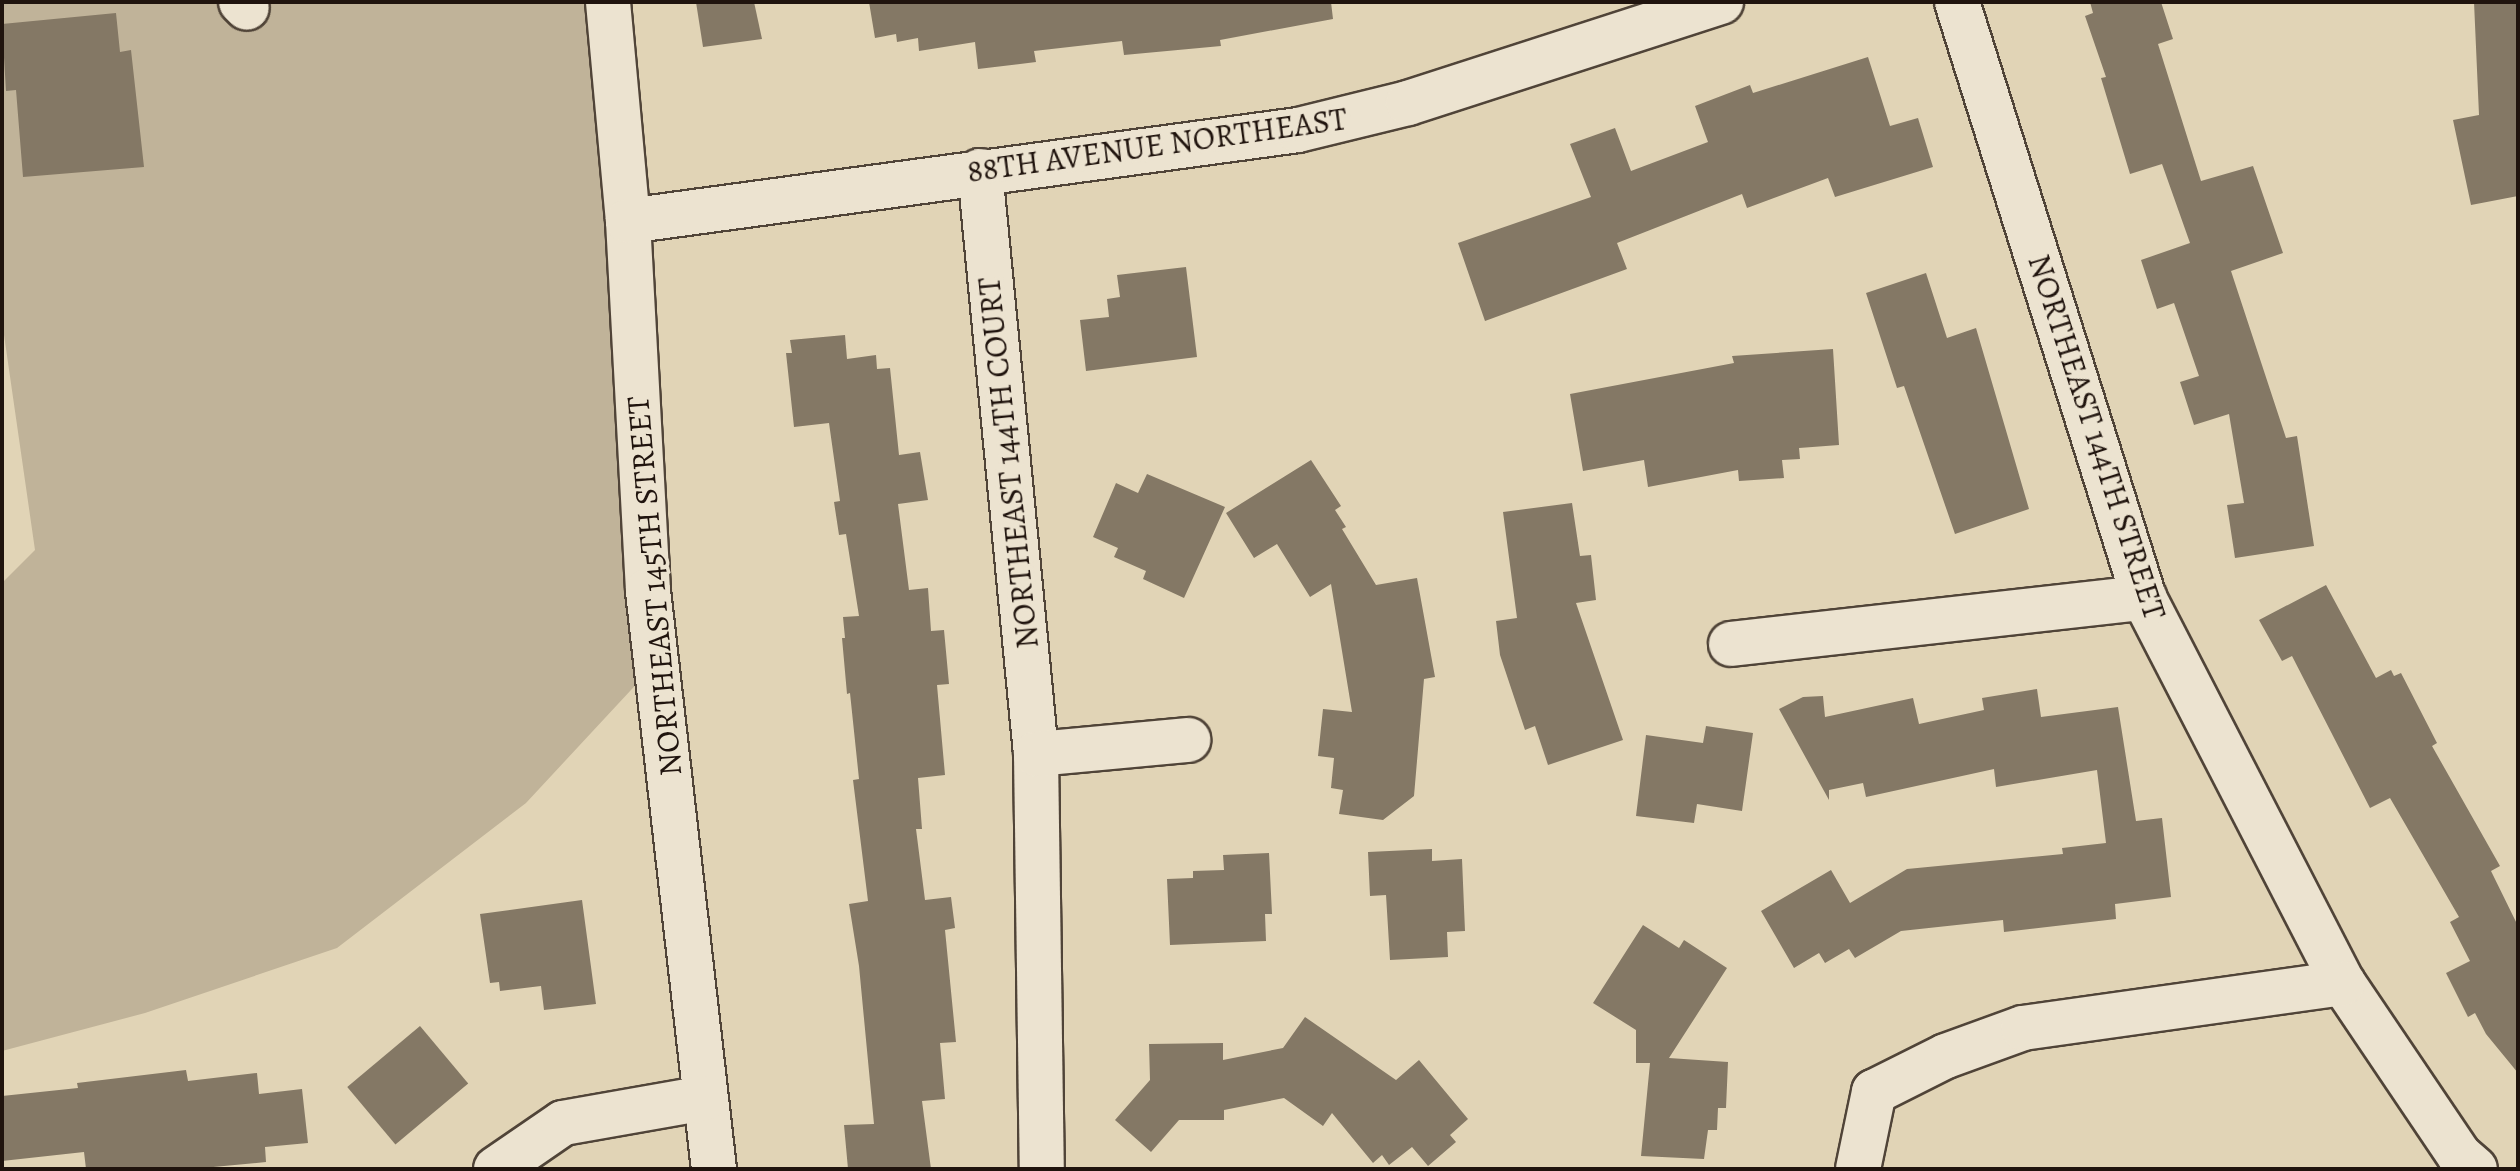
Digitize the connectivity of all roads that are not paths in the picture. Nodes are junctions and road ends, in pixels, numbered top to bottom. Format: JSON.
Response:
{"nodes":[{"id":1,"x":608,"y":2,"type":"edge"},
{"id":2,"x":1721,"y":2,"type":"edge"},
{"id":3,"x":1957,"y":2,"type":"edge"},
{"id":4,"x":980,"y":171,"type":"junction"},
{"id":5,"x":628,"y":221,"type":"junction"},
{"id":6,"x":2144,"y":598,"type":"junction"},
{"id":7,"x":1731,"y":644,"type":"dead end"},
{"id":8,"x":1188,"y":740,"type":"dead end"},
{"id":9,"x":1036,"y":754,"type":"junction"},
{"id":10,"x":2343,"y":983,"type":"junction"},
{"id":11,"x":705,"y":1098,"type":"junction"},
{"id":12,"x":496,"y":1169,"type":"edge"},
{"id":13,"x":714,"y":1169,"type":"edge"},
{"id":14,"x":1042,"y":1169,"type":"edge"},
{"id":15,"x":1858,"y":1169,"type":"edge"},
{"id":16,"x":2475,"y":1169,"type":"edge"}],
"edges":[{"from":1,"to":5,"type":"street","name":"NORTHEAST 145TH STREET"},
{"from":2,"to":4,"type":"street","name":"88TH AVENUE NORTHEAST"},
{"from":3,"to":6,"type":"street","name":"NORTHEAST 144TH STREET"},
{"from":4,"to":5,"type":"street","name":"88TH AVENUE NORTHEAST"},
{"from":4,"to":9,"type":"street","name":"NORTHEAST 144TH COURT"},
{"from":5,"to":11,"type":"street","name":"NORTHEAST 145TH STREET"},
{"from":6,"to":7,"type":"street"},
{"from":6,"to":10,"type":"street","name":"NORTHEAST 144TH STREET"},
{"from":8,"to":9,"type":"street"},
{"from":9,"to":14,"type":"street","name":"NORTHEAST 144TH COURT"},
{"from":10,"to":15,"type":"street"},
{"from":10,"to":16,"type":"street","name":"NORTHEAST 144TH STREET"},
{"from":11,"to":12,"type":"street"},
{"from":11,"to":13,"type":"street","name":"NORTHEAST 145TH STREET"}]}
